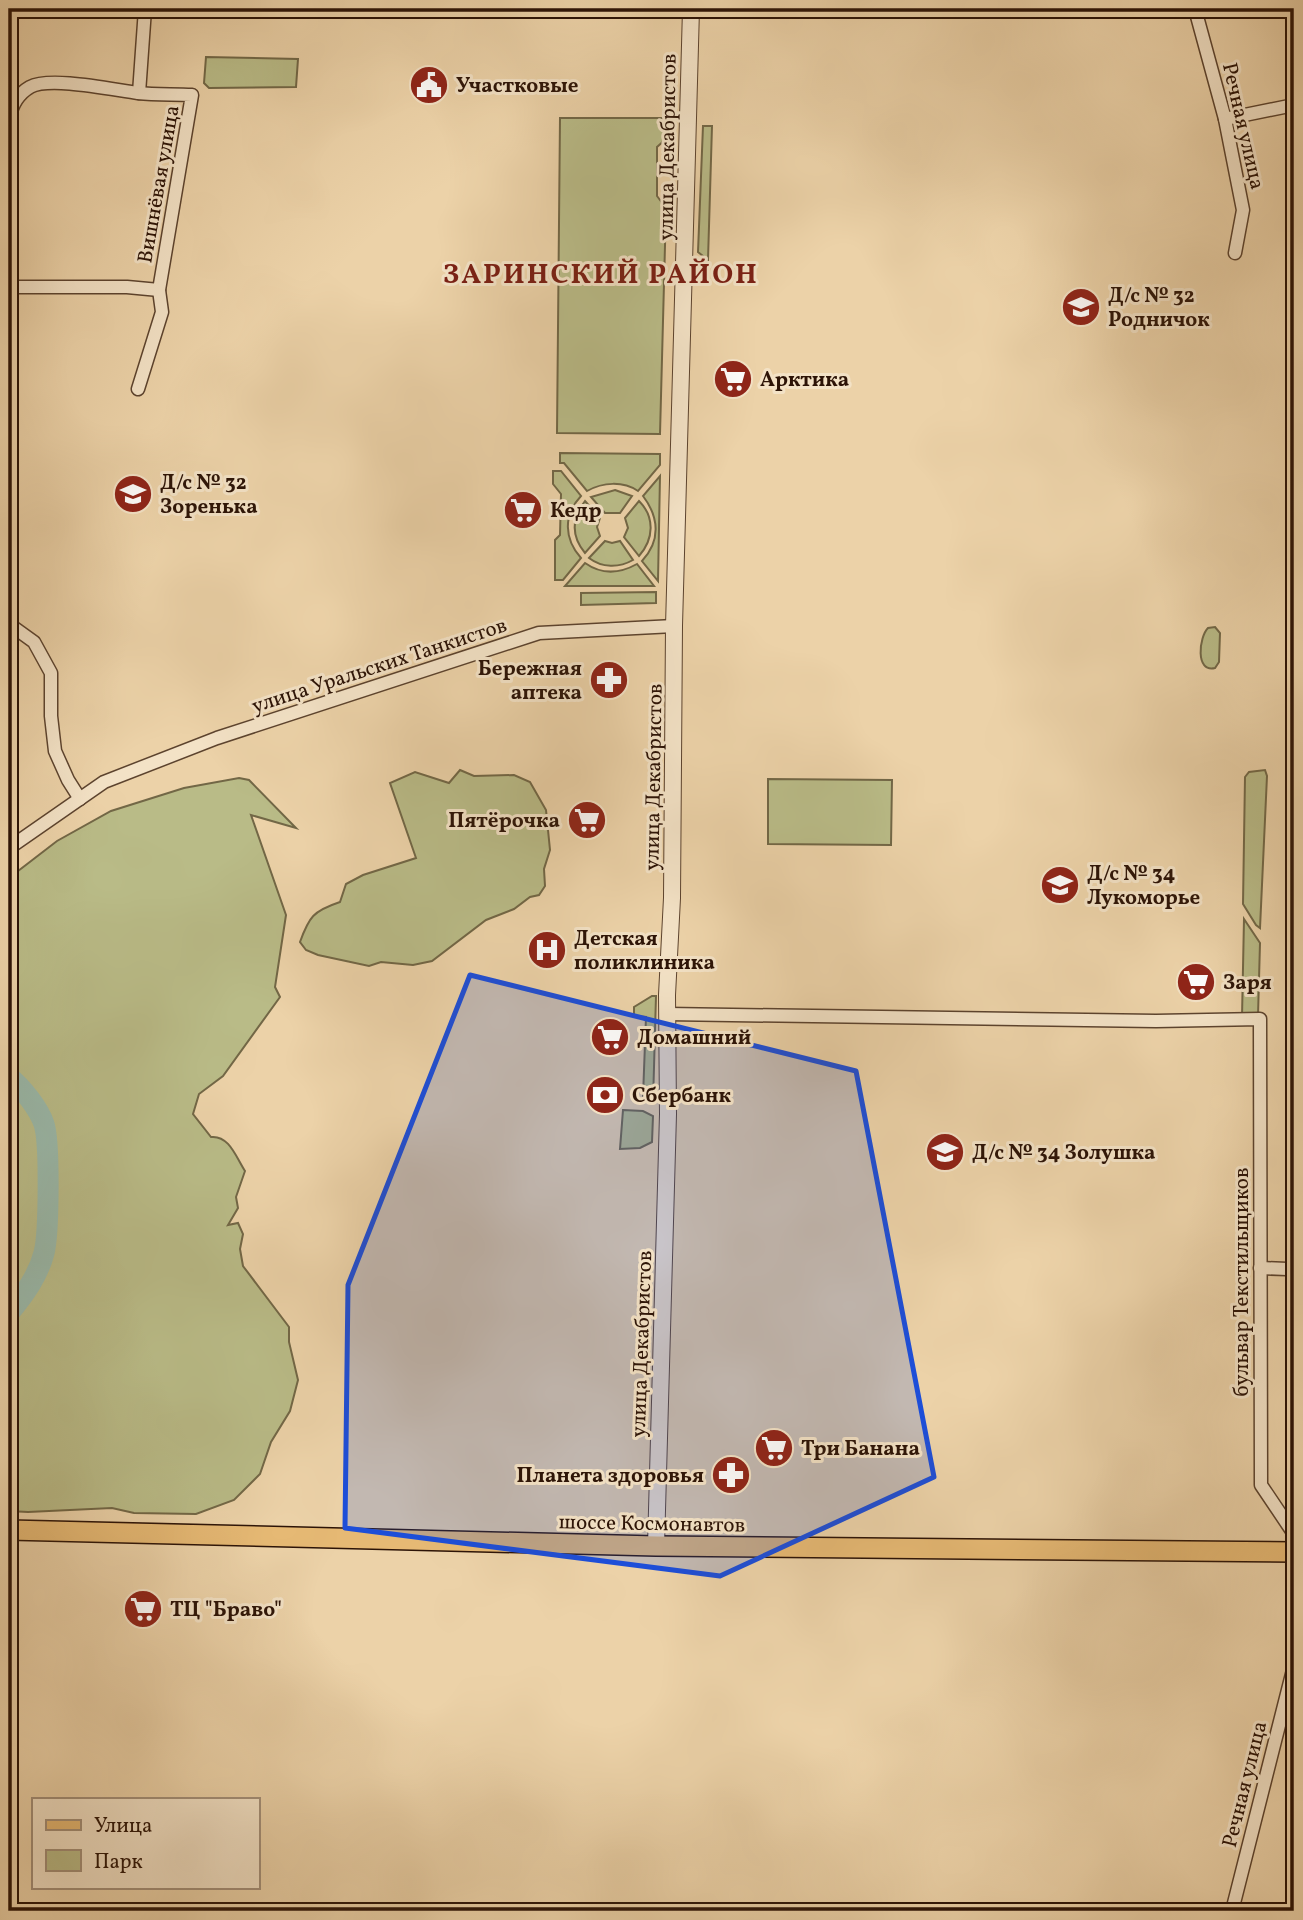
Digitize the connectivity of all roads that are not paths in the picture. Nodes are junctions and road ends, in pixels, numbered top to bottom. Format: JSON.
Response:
{"nodes":[{"id":1,"x":145,"y":9,"type":"edge"},
{"id":2,"x":691,"y":9,"type":"edge"},
{"id":3,"x":1195,"y":9,"type":"edge"},
{"id":4,"x":139,"y":93,"type":"junction"},
{"id":5,"x":1294,"y":105,"type":"edge"},
{"id":6,"x":9,"y":117,"type":"edge"},
{"id":7,"x":1225,"y":119,"type":"junction"},
{"id":8,"x":1235,"y":253,"type":"dead end"},
{"id":9,"x":9,"y":281,"type":"edge"},
{"id":10,"x":159,"y":290,"type":"junction"},
{"id":11,"x":138,"y":389,"type":"dead end"},
{"id":12,"x":9,"y":624,"type":"edge"},
{"id":13,"x":674,"y":626,"type":"junction"},
{"id":14,"x":80,"y":799,"type":"junction"},
{"id":15,"x":9,"y":848,"type":"edge"},
{"id":16,"x":667,"y":1014,"type":"junction"},
{"id":17,"x":1260,"y":1268,"type":"junction"},
{"id":18,"x":1294,"y":1274,"type":"edge"},
{"id":19,"x":9,"y":1530,"type":"edge"},
{"id":20,"x":1294,"y":1534,"type":"edge"},
{"id":21,"x":656,"y":1546,"type":"junction"},
{"id":22,"x":1294,"y":1552,"type":"edge"},
{"id":23,"x":1294,"y":1666,"type":"edge"},
{"id":24,"x":1232,"y":1911,"type":"edge"}],
"edges":[{"from":1,"to":4,"type":"street","name":"Вишнёвая улица"},
{"from":2,"to":13,"type":"street","name":"улица Декабристов"},
{"from":3,"to":7,"type":"street","name":"Речная улица"},
{"from":4,"to":6,"type":"street","name":"Вишнёвая улица"},
{"from":4,"to":10,"type":"street","name":"Вишнёвая улица"},
{"from":5,"to":7,"type":"street"},
{"from":7,"to":8,"type":"street","name":"Речная улица"},
{"from":9,"to":10,"type":"street","name":"Вишнёвая улица"},
{"from":10,"to":11,"type":"street","name":"Вишнёвая улица"},
{"from":12,"to":14,"type":"street"},
{"from":13,"to":14,"type":"street","name":"улица Уральских Танкистов"},
{"from":13,"to":16,"type":"street","name":"улица Декабристов"},
{"from":14,"to":15,"type":"street","name":"улица Уральских Танкистов"},
{"from":16,"to":17,"type":"street","name":"бульвар Текстильщиков"},
{"from":16,"to":21,"type":"street","name":"улица Декабристов"},
{"from":17,"to":18,"type":"street"},
{"from":17,"to":20,"type":"street","name":"бульвар Текстильщиков"},
{"from":19,"to":21,"type":"main road","name":"шоссе Космонавтов"},
{"from":21,"to":22,"type":"main road","name":"шоссе Космонавтов"},
{"from":23,"to":24,"type":"street","name":"Речная улица"}]}
